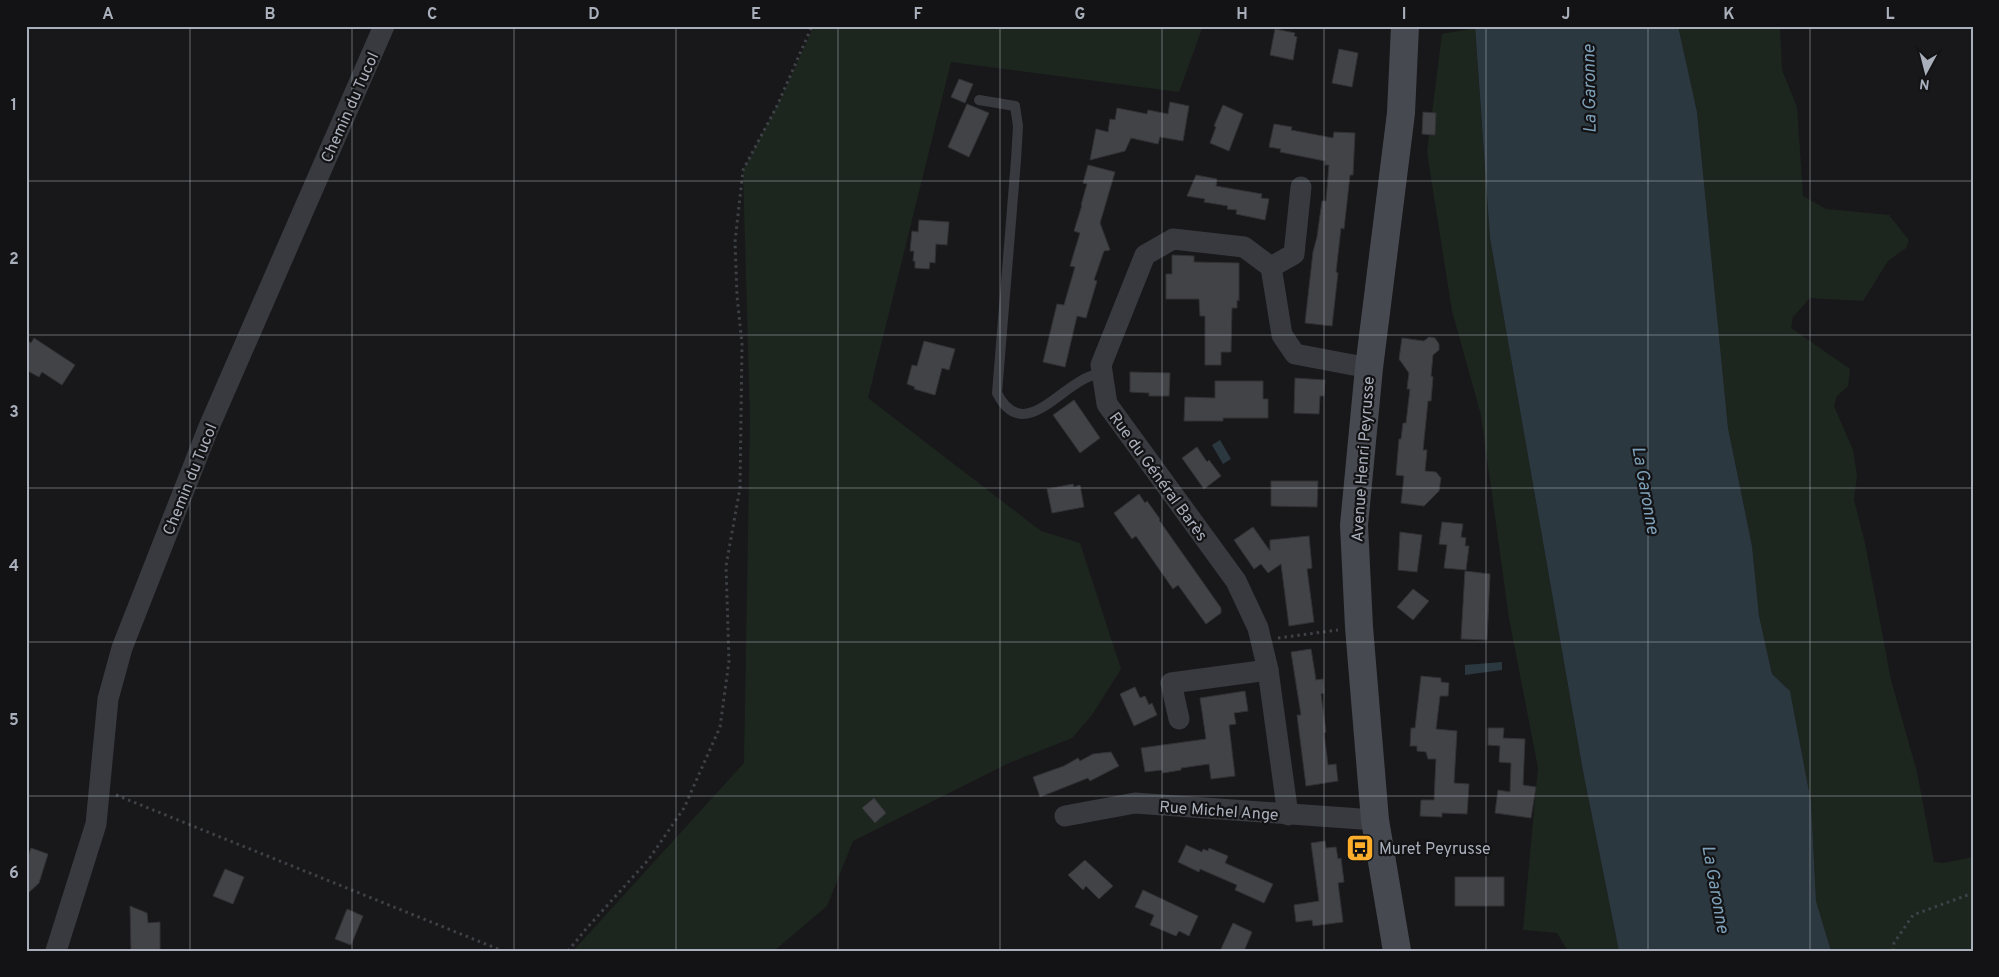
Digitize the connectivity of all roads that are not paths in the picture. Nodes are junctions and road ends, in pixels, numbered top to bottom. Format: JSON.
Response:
{"nodes":[{"id":1,"x":384,"y":26,"type":"edge"},
{"id":2,"x":1405,"y":26,"type":"edge"},
{"id":3,"x":979,"y":100,"type":"dead end"},
{"id":4,"x":1301,"y":187,"type":"dead end"},
{"id":5,"x":1271,"y":267,"type":"junction"},
{"id":6,"x":1368,"y":368,"type":"junction"},
{"id":7,"x":1103,"y":375,"type":"junction"},
{"id":8,"x":1268,"y":670,"type":"junction"},
{"id":9,"x":1179,"y":719,"type":"dead end"},
{"id":10,"x":1288,"y":815,"type":"junction"},
{"id":11,"x":1064,"y":816,"type":"dead end"},
{"id":12,"x":1375,"y":820,"type":"junction"},
{"id":13,"x":56,"y":951,"type":"edge"},
{"id":14,"x":1397,"y":951,"type":"edge"}],
"edges":[{"from":1,"to":13,"type":"street","name":"Chemin du Tucol"},
{"from":2,"to":6,"type":"street","name":"Avenue Henri Peyrusse"},
{"from":3,"to":7,"type":"lane"},
{"from":4,"to":5,"type":"street"},
{"from":5,"to":6,"type":"street"},
{"from":5,"to":7,"type":"street","name":"Rue du Général Barès"},
{"from":6,"to":12,"type":"street","name":"Avenue Henri Peyrusse"},
{"from":7,"to":8,"type":"street","name":"Rue du Général Barès"},
{"from":8,"to":9,"type":"street"},
{"from":8,"to":10,"type":"street","name":"Rue du Général Barès"},
{"from":10,"to":11,"type":"street","name":"Rue Michel Ange"},
{"from":10,"to":12,"type":"street","name":"Rue Michel Ange"},
{"from":12,"to":14,"type":"street","name":"Avenue Henri Peyrusse"}]}
